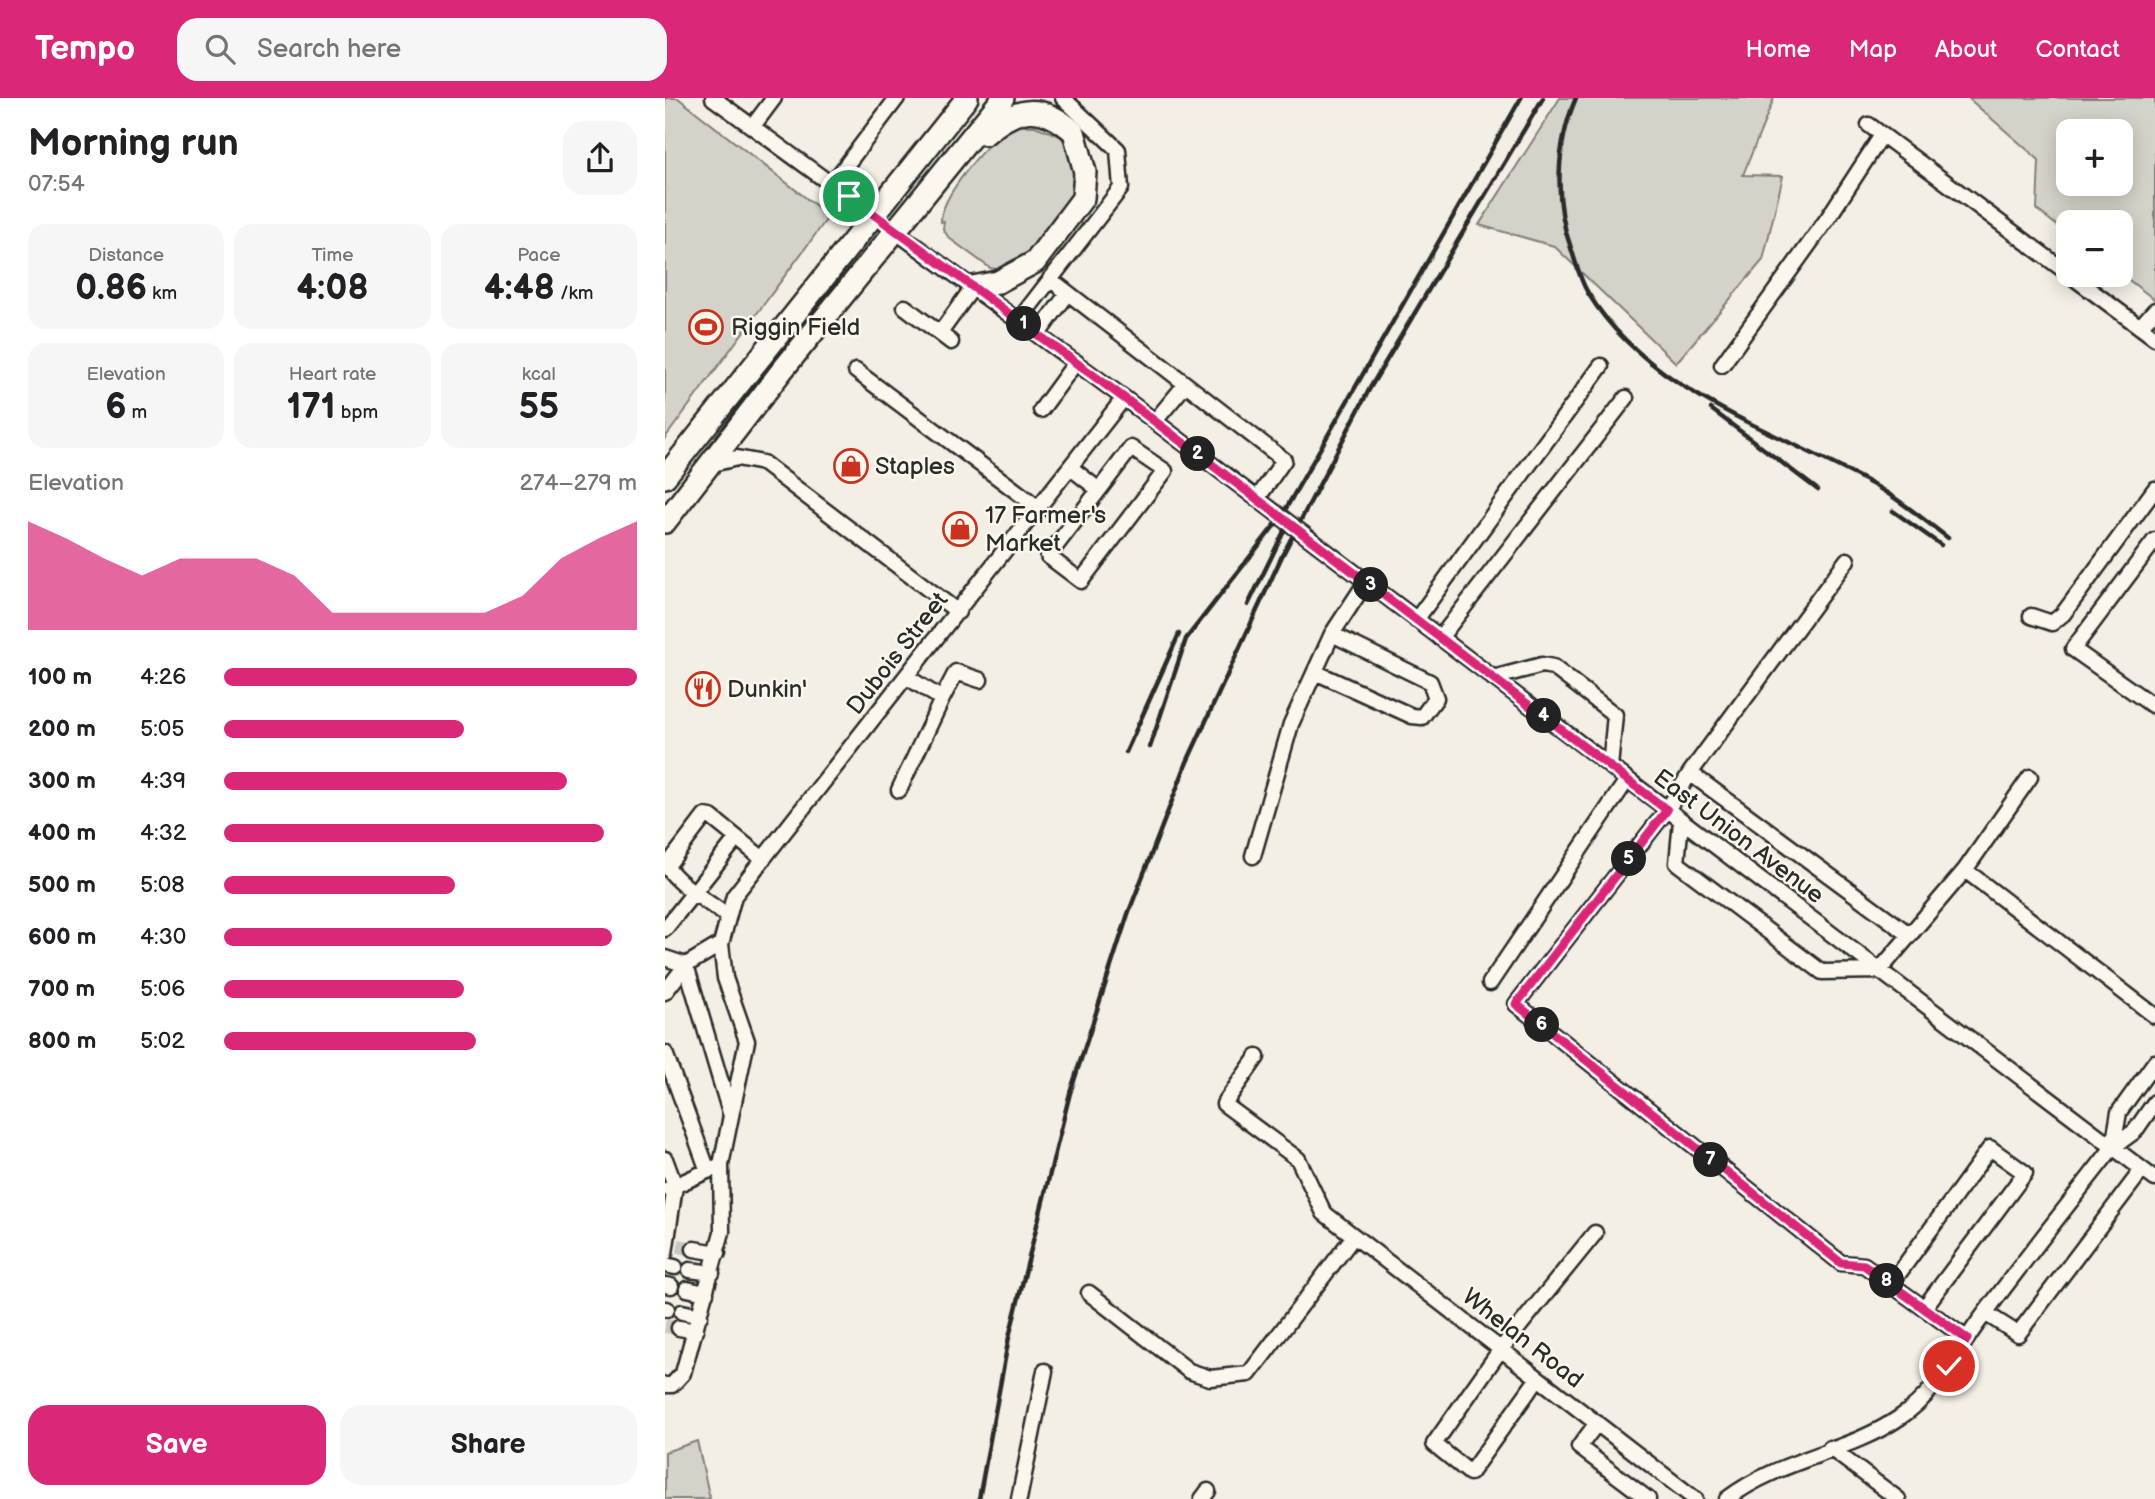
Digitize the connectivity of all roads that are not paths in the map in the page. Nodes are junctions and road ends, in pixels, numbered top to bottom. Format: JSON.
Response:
{"nodes":[{"id":1,"x":713,"y":98,"type":"edge"},
{"id":2,"x":774,"y":98,"type":"edge"},
{"id":3,"x":897,"y":98,"type":"edge"},
{"id":4,"x":967,"y":98,"type":"edge"},
{"id":5,"x":1003,"y":98,"type":"edge"},
{"id":6,"x":1063,"y":98,"type":"edge"},
{"id":7,"x":1869,"y":125,"type":"dead end"},
{"id":8,"x":753,"y":126,"type":"junction"},
{"id":9,"x":1882,"y":135,"type":"junction"},
{"id":10,"x":956,"y":157,"type":"junction"},
{"id":11,"x":832,"y":184,"type":"junction"},
{"id":12,"x":875,"y":214,"type":"junction"},
{"id":13,"x":897,"y":231,"type":"junction"},
{"id":14,"x":2056,"y":264,"type":"edge"},
{"id":15,"x":1051,"y":279,"type":"junction"},
{"id":16,"x":973,"y":287,"type":"junction"},
{"id":17,"x":2086,"y":287,"type":"edge"},
{"id":18,"x":1068,"y":293,"type":"junction"},
{"id":19,"x":905,"y":307,"type":"dead end"},
{"id":20,"x":2155,"y":310,"type":"edge"},
{"id":21,"x":1019,"y":320,"type":"junction"},
{"id":22,"x":2140,"y":327,"type":"junction"},
{"id":23,"x":1038,"y":334,"type":"junction"},
{"id":24,"x":2155,"y":338,"type":"edge"},
{"id":25,"x":1076,"y":362,"type":"junction"},
{"id":26,"x":1722,"y":365,"type":"dead end"},
{"id":27,"x":1601,"y":366,"type":"dead end"},
{"id":28,"x":856,"y":371,"type":"dead end"},
{"id":29,"x":1185,"y":385,"type":"junction"},
{"id":30,"x":1124,"y":398,"type":"junction"},
{"id":31,"x":1626,"y":398,"type":"dead end"},
{"id":32,"x":1041,"y":410,"type":"dead end"},
{"id":33,"x":1155,"y":421,"type":"junction"},
{"id":34,"x":708,"y":465,"type":"junction"},
{"id":35,"x":1071,"y":468,"type":"junction"},
{"id":36,"x":665,"y":477,"type":"edge"},
{"id":37,"x":2155,"y":489,"type":"edge"},
{"id":38,"x":1099,"y":491,"type":"junction"},
{"id":39,"x":1257,"y":499,"type":"junction"},
{"id":40,"x":1039,"y":509,"type":"junction"},
{"id":41,"x":665,"y":522,"type":"edge"},
{"id":42,"x":2155,"y":540,"type":"edge"},
{"id":43,"x":1847,"y":560,"type":"dead end"},
{"id":44,"x":1366,"y":582,"type":"junction"},
{"id":45,"x":958,"y":612,"type":"junction"},
{"id":46,"x":2031,"y":615,"type":"dead end"},
{"id":47,"x":1416,"y":620,"type":"junction"},
{"id":48,"x":1332,"y":634,"type":"junction"},
{"id":49,"x":1440,"y":638,"type":"junction"},
{"id":50,"x":1315,"y":672,"type":"junction"},
{"id":51,"x":907,"y":677,"type":"junction"},
{"id":52,"x":1493,"y":678,"type":"junction"},
{"id":53,"x":980,"y":680,"type":"dead end"},
{"id":54,"x":942,"y":699,"type":"junction"},
{"id":55,"x":2155,"y":703,"type":"edge"},
{"id":56,"x":1610,"y":767,"type":"junction"},
{"id":57,"x":1690,"y":773,"type":"junction"},
{"id":58,"x":2030,"y":777,"type":"dead end"},
{"id":59,"x":1627,"y":780,"type":"junction"},
{"id":60,"x":899,"y":790,"type":"dead end"},
{"id":61,"x":1667,"y":810,"type":"junction"},
{"id":62,"x":1681,"y":821,"type":"junction"},
{"id":63,"x":737,"y":838,"type":"junction"},
{"id":64,"x":1253,"y":856,"type":"dead end"},
{"id":65,"x":763,"y":859,"type":"junction"},
{"id":66,"x":1965,"y":870,"type":"junction"},
{"id":67,"x":694,"y":891,"type":"junction"},
{"id":68,"x":727,"y":916,"type":"junction"},
{"id":69,"x":665,"y":929,"type":"edge"},
{"id":70,"x":1910,"y":935,"type":"junction"},
{"id":71,"x":720,"y":944,"type":"junction"},
{"id":72,"x":665,"y":958,"type":"edge"},
{"id":73,"x":686,"y":965,"type":"junction"},
{"id":74,"x":1879,"y":971,"type":"junction"},
{"id":75,"x":1490,"y":983,"type":"dead end"},
{"id":76,"x":665,"y":992,"type":"edge"},
{"id":77,"x":2155,"y":1016,"type":"edge"},
{"id":78,"x":665,"y":1053,"type":"edge"},
{"id":79,"x":1258,"y":1057,"type":"dead end"},
{"id":80,"x":2155,"y":1062,"type":"edge"},
{"id":81,"x":2155,"y":1102,"type":"edge"},
{"id":82,"x":731,"y":1116,"type":"junction"},
{"id":83,"x":2113,"y":1147,"type":"junction"},
{"id":84,"x":665,"y":1159,"type":"edge"},
{"id":85,"x":714,"y":1168,"type":"junction"},
{"id":86,"x":2142,"y":1170,"type":"junction"},
{"id":87,"x":2155,"y":1179,"type":"edge"},
{"id":88,"x":670,"y":1188,"type":"edge"},
{"id":89,"x":1595,"y":1233,"type":"dead end"},
{"id":90,"x":1354,"y":1236,"type":"junction"},
{"id":91,"x":670,"y":1248,"type":"edge"},
{"id":92,"x":694,"y":1249,"type":"tunnel mouth"},
{"id":93,"x":718,"y":1252,"type":"junction"},
{"id":94,"x":677,"y":1268,"type":"edge"},
{"id":95,"x":712,"y":1273,"type":"junction"},
{"id":96,"x":1891,"y":1284,"type":"junction"},
{"id":97,"x":687,"y":1289,"type":"dead end"},
{"id":98,"x":706,"y":1293,"type":"junction"},
{"id":99,"x":1089,"y":1293,"type":"dead end"},
{"id":100,"x":1924,"y":1308,"type":"junction"},
{"id":101,"x":682,"y":1312,"type":"tunnel mouth"},
{"id":102,"x":1985,"y":1313,"type":"junction"},
{"id":103,"x":700,"y":1316,"type":"junction"},
{"id":104,"x":679,"y":1328,"type":"tunnel mouth"},
{"id":105,"x":696,"y":1331,"type":"junction"},
{"id":106,"x":1967,"y":1339,"type":"junction"},
{"id":107,"x":1501,"y":1349,"type":"junction"},
{"id":108,"x":1045,"y":1371,"type":"dead end"},
{"id":109,"x":1538,"y":1378,"type":"junction"},
{"id":110,"x":665,"y":1385,"type":"edge"},
{"id":111,"x":1597,"y":1423,"type":"junction"},
{"id":112,"x":1830,"y":1448,"type":"junction"},
{"id":113,"x":1019,"y":1499,"type":"edge"},
{"id":114,"x":1648,"y":1499,"type":"edge"},
{"id":115,"x":1695,"y":1499,"type":"edge"},
{"id":116,"x":1727,"y":1499,"type":"edge"},
{"id":117,"x":1898,"y":1499,"type":"edge"}],
"edges":[{"from":1,"to":8,"type":"street"},
{"from":2,"to":8,"type":"street"},
{"from":3,"to":11,"type":"street"},
{"from":4,"to":12,"type":"highway"},
{"from":5,"to":10,"type":"highway"},
{"from":6,"to":15,"type":"street"},
{"from":7,"to":9,"type":"street"},
{"from":8,"to":11,"type":"street"},
{"from":9,"to":14,"type":"street"},
{"from":9,"to":26,"type":"street"},
{"from":10,"to":13,"type":"highway"},
{"from":10,"to":16,"type":"highway"},
{"from":11,"to":12,"type":"street"},
{"from":12,"to":13,"type":"street"},
{"from":12,"to":36,"type":"highway"},
{"from":13,"to":16,"type":"street"},
{"from":13,"to":34,"type":"highway"},
{"from":15,"to":18,"type":"street"},
{"from":15,"to":21,"type":"street"},
{"from":16,"to":19,"type":"street"},
{"from":16,"to":21,"type":"street","name":"East Union Avenue"},
{"from":17,"to":22,"type":"street"},
{"from":18,"to":23,"type":"street"},
{"from":18,"to":29,"type":"street"},
{"from":20,"to":22,"type":"street"},
{"from":21,"to":23,"type":"street","name":"East Union Avenue"},
{"from":22,"to":24,"type":"street"},
{"from":23,"to":25,"type":"street","name":"East Union Avenue"},
{"from":25,"to":30,"type":"street","name":"East Union Avenue"},
{"from":25,"to":32,"type":"street"},
{"from":27,"to":47,"type":"street"},
{"from":28,"to":40,"type":"street"},
{"from":29,"to":33,"type":"street"},
{"from":29,"to":39,"type":"street"},
{"from":30,"to":33,"type":"street","name":"East Union Avenue"},
{"from":30,"to":35,"type":"street","name":"Dubois Street"},
{"from":31,"to":49,"type":"street"},
{"from":33,"to":39,"type":"street","name":"East Union Avenue"},
{"from":34,"to":41,"type":"highway"},
{"from":34,"to":45,"type":"street"},
{"from":35,"to":38,"type":"street"},
{"from":35,"to":40,"type":"street","name":"Dubois Street"},
{"from":37,"to":46,"type":"street"},
{"from":38,"to":38,"type":"street"},
{"from":39,"to":44,"type":"street","name":"East Union Avenue"},
{"from":40,"to":45,"type":"street","name":"Dubois Street"},
{"from":42,"to":55,"type":"street"},
{"from":43,"to":57,"type":"street"},
{"from":44,"to":47,"type":"street","name":"East Union Avenue"},
{"from":44,"to":48,"type":"street"},
{"from":45,"to":51,"type":"street","name":"Dubois Street"},
{"from":47,"to":49,"type":"street","name":"East Union Avenue"},
{"from":48,"to":50,"type":"street"},
{"from":48,"to":50,"type":"street"},
{"from":49,"to":52,"type":"street","name":"East Union Avenue"},
{"from":50,"to":64,"type":"street"},
{"from":51,"to":54,"type":"street"},
{"from":51,"to":65,"type":"street","name":"Dubois Street"},
{"from":52,"to":56,"type":"street","name":"East Union Avenue"},
{"from":52,"to":56,"type":"street"},
{"from":53,"to":54,"type":"street"},
{"from":54,"to":60,"type":"street"},
{"from":56,"to":59,"type":"street","name":"East Union Avenue"},
{"from":57,"to":61,"type":"street"},
{"from":57,"to":70,"type":"street"},
{"from":58,"to":66,"type":"street"},
{"from":59,"to":61,"type":"street","name":"East Union Avenue"},
{"from":59,"to":75,"type":"street"},
{"from":61,"to":62,"type":"street","name":"East Union Avenue"},
{"from":61,"to":96,"type":"street"},
{"from":62,"to":74,"type":"street","name":"East Union Avenue"},
{"from":62,"to":74,"type":"street"},
{"from":63,"to":65,"type":"street"},
{"from":63,"to":67,"type":"street"},
{"from":63,"to":67,"type":"street"},
{"from":65,"to":68,"type":"street","name":"Dubois Street"},
{"from":66,"to":70,"type":"street"},
{"from":66,"to":77,"type":"street"},
{"from":67,"to":68,"type":"street"},
{"from":67,"to":69,"type":"street"},
{"from":68,"to":71,"type":"street","name":"Dubois Street"},
{"from":70,"to":74,"type":"street"},
{"from":71,"to":73,"type":"street"},
{"from":71,"to":82,"type":"street"},
{"from":72,"to":73,"type":"street"},
{"from":73,"to":76,"type":"street"},
{"from":73,"to":82,"type":"street"},
{"from":74,"to":83,"type":"street","name":"East Union Avenue"},
{"from":78,"to":85,"type":"street"},
{"from":79,"to":90,"type":"street","name":"Whelan Road"},
{"from":80,"to":83,"type":"street"},
{"from":81,"to":83,"type":"street"},
{"from":82,"to":85,"type":"street"},
{"from":83,"to":86,"type":"street","name":"East Union Avenue"},
{"from":83,"to":102,"type":"street"},
{"from":84,"to":88,"type":"street"},
{"from":85,"to":88,"type":"street"},
{"from":85,"to":93,"type":"street"},
{"from":86,"to":87,"type":"street","name":"East Union Avenue"},
{"from":86,"to":102,"type":"street"},
{"from":88,"to":91,"type":"street"},
{"from":89,"to":107,"type":"street"},
{"from":90,"to":99,"type":"street"},
{"from":90,"to":107,"type":"street","name":"Whelan Road"},
{"from":92,"to":93,"type":"street"},
{"from":93,"to":95,"type":"street"},
{"from":94,"to":95,"type":"street"},
{"from":95,"to":98,"type":"street"},
{"from":96,"to":100,"type":"street"},
{"from":96,"to":100,"type":"street"},
{"from":97,"to":98,"type":"street"},
{"from":98,"to":103,"type":"street"},
{"from":100,"to":106,"type":"street"},
{"from":101,"to":103,"type":"street"},
{"from":102,"to":106,"type":"street"},
{"from":103,"to":105,"type":"street"},
{"from":104,"to":105,"type":"street"},
{"from":105,"to":110,"type":"street"},
{"from":106,"to":112,"type":"street"},
{"from":107,"to":109,"type":"street","name":"Whelan Road"},
{"from":107,"to":109,"type":"street"},
{"from":108,"to":113,"type":"street"},
{"from":109,"to":111,"type":"street","name":"Whelan Road"},
{"from":111,"to":114,"type":"street"},
{"from":111,"to":115,"type":"street","name":"Whelan Road"},
{"from":112,"to":116,"type":"street"},
{"from":112,"to":117,"type":"street"}]}
